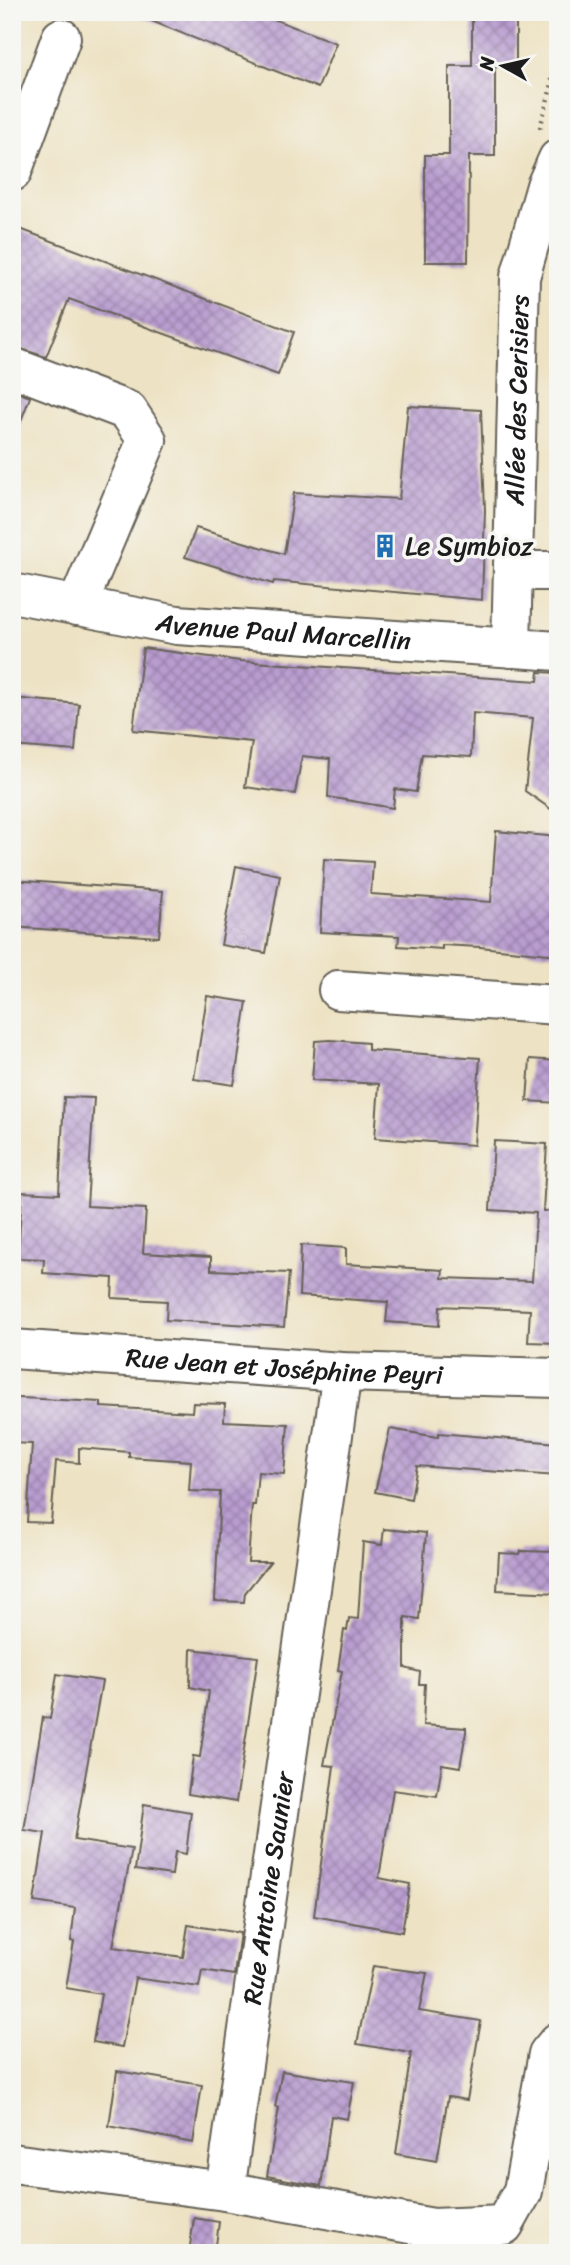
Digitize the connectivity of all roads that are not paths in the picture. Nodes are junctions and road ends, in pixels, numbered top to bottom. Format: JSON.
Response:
{"nodes":[{"id":1,"x":61,"y":38,"type":"dead end"},
{"id":2,"x":548,"y":146,"type":"edge"},
{"id":3,"x":12,"y":172,"type":"edge"},
{"id":4,"x":558,"y":212,"type":"edge"},
{"id":5,"x":529,"y":247,"type":"junction"},
{"id":6,"x":12,"y":367,"type":"edge"},
{"id":7,"x":514,"y":571,"type":"junction"},
{"id":8,"x":558,"y":571,"type":"edge"},
{"id":9,"x":12,"y":593,"type":"edge"},
{"id":10,"x":77,"y":606,"type":"junction"},
{"id":11,"x":512,"y":648,"type":"junction"},
{"id":12,"x":558,"y":651,"type":"edge"},
{"id":13,"x":338,"y":990,"type":"dead end"},
{"id":14,"x":558,"y":1005,"type":"edge"},
{"id":15,"x":12,"y":1349,"type":"edge"},
{"id":16,"x":342,"y":1372,"type":"junction"},
{"id":17,"x":558,"y":1378,"type":"edge"},
{"id":18,"x":558,"y":2042,"type":"edge"},
{"id":19,"x":12,"y":2163,"type":"edge"},
{"id":20,"x":225,"y":2191,"type":"junction"}],
"edges":[{"from":1,"to":3,"type":"street"},
{"from":2,"to":5,"type":"street","name":"Allée des Cerisiers"},
{"from":4,"to":5,"type":"street"},
{"from":5,"to":7,"type":"street","name":"Allée des Cerisiers"},
{"from":6,"to":10,"type":"street"},
{"from":7,"to":8,"type":"street"},
{"from":7,"to":11,"type":"street","name":"Allée des Cerisiers"},
{"from":9,"to":10,"type":"street","name":"Avenue Paul Marcellin"},
{"from":10,"to":11,"type":"street","name":"Avenue Paul Marcellin"},
{"from":11,"to":12,"type":"street","name":"Avenue Paul Marcellin"},
{"from":13,"to":14,"type":"street"},
{"from":15,"to":16,"type":"street","name":"Rue Jean et Joséphine Peyri"},
{"from":16,"to":17,"type":"street","name":"Rue Jean et Joséphine Peyri"},
{"from":16,"to":20,"type":"street","name":"Rue Antoine Saunier"},
{"from":18,"to":20,"type":"street"},
{"from":19,"to":20,"type":"street"}]}
